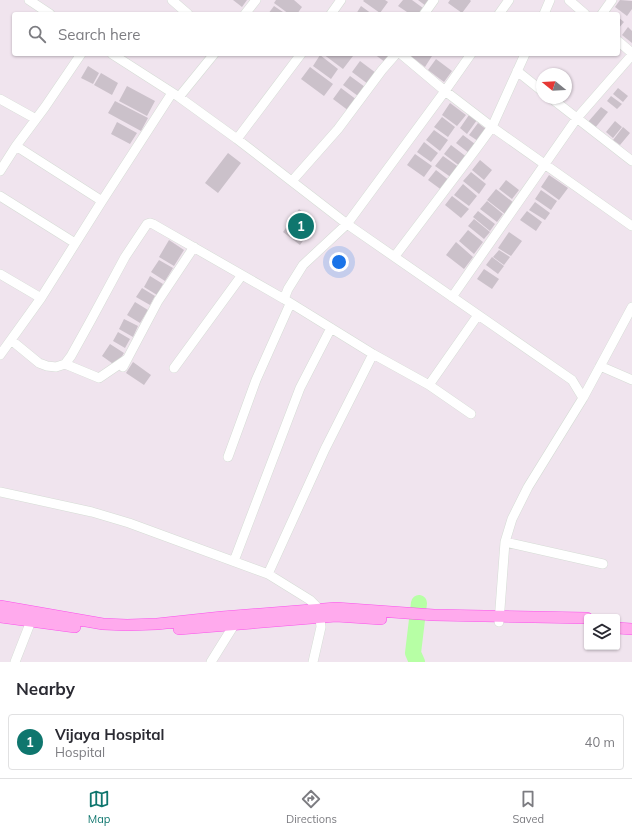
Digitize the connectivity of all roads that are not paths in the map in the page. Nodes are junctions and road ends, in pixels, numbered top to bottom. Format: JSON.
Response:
{"nodes":[{"id":1,"x":29,"y":0,"type":"edge"},
{"id":2,"x":172,"y":0,"type":"edge"},
{"id":3,"x":256,"y":0,"type":"edge"},
{"id":4,"x":341,"y":0,"type":"edge"},
{"id":5,"x":434,"y":0,"type":"edge"},
{"id":6,"x":509,"y":0,"type":"edge"},
{"id":7,"x":550,"y":0,"type":"edge"},
{"id":8,"x":569,"y":0,"type":"edge"},
{"id":9,"x":612,"y":0,"type":"edge"},
{"id":10,"x":47,"y":12,"type":"edge"},
{"id":11,"x":186,"y":12,"type":"edge"},
{"id":12,"x":247,"y":12,"type":"edge"},
{"id":13,"x":332,"y":12,"type":"edge"},
{"id":14,"x":425,"y":12,"type":"edge"},
{"id":15,"x":500,"y":12,"type":"edge"},
{"id":16,"x":545,"y":12,"type":"edge"},
{"id":17,"x":583,"y":12,"type":"edge"},
{"id":18,"x":603,"y":12,"type":"edge"},
{"id":19,"x":620,"y":43,"type":"edge"},
{"id":20,"x":632,"y":54,"type":"edge"},
{"id":21,"x":80,"y":56,"type":"edge"},
{"id":22,"x":115,"y":56,"type":"edge"},
{"id":23,"x":212,"y":56,"type":"edge"},
{"id":24,"x":299,"y":56,"type":"edge"},
{"id":25,"x":394,"y":56,"type":"edge"},
{"id":26,"x":403,"y":56,"type":"edge"},
{"id":27,"x":470,"y":56,"type":"edge"},
{"id":28,"x":524,"y":56,"type":"edge"},
{"id":29,"x":517,"y":71,"type":"junction"},
{"id":30,"x":536,"y":86,"type":"edge"},
{"id":31,"x":445,"y":91,"type":"junction"},
{"id":32,"x":176,"y":95,"type":"junction"},
{"id":33,"x":0,"y":99,"type":"edge"},
{"id":34,"x":559,"y":104,"type":"edge"},
{"id":35,"x":577,"y":118,"type":"junction"},
{"id":36,"x":36,"y":119,"type":"junction"},
{"id":37,"x":492,"y":127,"type":"junction"},
{"id":38,"x":237,"y":139,"type":"junction"},
{"id":39,"x":16,"y":146,"type":"junction"},
{"id":40,"x":632,"y":161,"type":"edge"},
{"id":41,"x":545,"y":164,"type":"junction"},
{"id":42,"x":0,"y":171,"type":"edge"},
{"id":43,"x":292,"y":181,"type":"junction"},
{"id":44,"x":0,"y":196,"type":"edge"},
{"id":45,"x":102,"y":201,"type":"junction"},
{"id":46,"x":347,"y":224,"type":"junction"},
{"id":47,"x":632,"y":226,"type":"edge"},
{"id":48,"x":76,"y":244,"type":"junction"},
{"id":49,"x":194,"y":247,"type":"junction"},
{"id":50,"x":395,"y":256,"type":"junction"},
{"id":51,"x":0,"y":274,"type":"edge"},
{"id":52,"x":242,"y":275,"type":"junction"},
{"id":53,"x":452,"y":297,"type":"junction"},
{"id":54,"x":41,"y":298,"type":"junction"},
{"id":55,"x":287,"y":301,"type":"junction"},
{"id":56,"x":632,"y":307,"type":"edge"},
{"id":57,"x":478,"y":316,"type":"junction"},
{"id":58,"x":330,"y":328,"type":"junction"},
{"id":59,"x":11,"y":340,"type":"junction"},
{"id":60,"x":373,"y":354,"type":"junction"},
{"id":61,"x":0,"y":355,"type":"edge"},
{"id":62,"x":128,"y":358,"type":"junction"},
{"id":63,"x":65,"y":364,"type":"junction"},
{"id":64,"x":600,"y":366,"type":"junction"},
{"id":65,"x":123,"y":367,"type":"dead end"},
{"id":66,"x":174,"y":368,"type":"dead end"},
{"id":67,"x":632,"y":380,"type":"edge"},
{"id":68,"x":429,"y":385,"type":"junction"},
{"id":69,"x":583,"y":398,"type":"junction"},
{"id":70,"x":471,"y":414,"type":"dead end"},
{"id":71,"x":228,"y":457,"type":"dead end"},
{"id":72,"x":0,"y":492,"type":"edge"},
{"id":73,"x":505,"y":542,"type":"junction"},
{"id":74,"x":234,"y":561,"type":"junction"},
{"id":75,"x":603,"y":564,"type":"dead end"},
{"id":76,"x":268,"y":574,"type":"junction"},
{"id":77,"x":0,"y":606,"type":"edge"},
{"id":78,"x":320,"y":613,"type":"junction"},
{"id":79,"x":0,"y":617,"type":"edge"},
{"id":80,"x":584,"y":618,"type":"edge"},
{"id":81,"x":498,"y":619,"type":"junction"},
{"id":82,"x":620,"y":620,"type":"edge"},
{"id":83,"x":31,"y":621,"type":"junction"},
{"id":84,"x":632,"y":621,"type":"edge"},
{"id":85,"x":234,"y":625,"type":"junction"},
{"id":86,"x":584,"y":625,"type":"edge"},
{"id":87,"x":113,"y":628,"type":"junction"},
{"id":88,"x":620,"y":628,"type":"edge"},
{"id":89,"x":632,"y":629,"type":"edge"},
{"id":90,"x":15,"y":662,"type":"edge"},
{"id":91,"x":211,"y":662,"type":"edge"},
{"id":92,"x":313,"y":662,"type":"edge"}],
"edges":[{"from":1,"to":10,"type":"street"},
{"from":2,"to":11,"type":"street"},
{"from":3,"to":12,"type":"street"},
{"from":4,"to":13,"type":"street"},
{"from":5,"to":14,"type":"street"},
{"from":6,"to":15,"type":"street"},
{"from":7,"to":16,"type":"street"},
{"from":8,"to":17,"type":"street"},
{"from":9,"to":18,"type":"street"},
{"from":19,"to":20,"type":"street"},
{"from":20,"to":35,"type":"street"},
{"from":21,"to":36,"type":"street"},
{"from":22,"to":32,"type":"street"},
{"from":23,"to":32,"type":"street"},
{"from":24,"to":38,"type":"street"},
{"from":25,"to":43,"type":"street"},
{"from":26,"to":31,"type":"street"},
{"from":27,"to":31,"type":"street"},
{"from":28,"to":29,"type":"street"},
{"from":29,"to":30,"type":"street"},
{"from":29,"to":37,"type":"street"},
{"from":31,"to":37,"type":"street"},
{"from":31,"to":46,"type":"street"},
{"from":32,"to":38,"type":"street"},
{"from":32,"to":45,"type":"street"},
{"from":33,"to":36,"type":"street"},
{"from":34,"to":35,"type":"street"},
{"from":35,"to":40,"type":"street"},
{"from":35,"to":41,"type":"street"},
{"from":36,"to":39,"type":"street"},
{"from":37,"to":41,"type":"street"},
{"from":37,"to":50,"type":"street"},
{"from":38,"to":43,"type":"street"},
{"from":39,"to":42,"type":"street"},
{"from":39,"to":45,"type":"street"},
{"from":41,"to":47,"type":"street"},
{"from":41,"to":53,"type":"street"},
{"from":43,"to":46,"type":"street"},
{"from":44,"to":48,"type":"street"},
{"from":45,"to":48,"type":"street"},
{"from":46,"to":50,"type":"street"},
{"from":46,"to":55,"type":"street"},
{"from":48,"to":54,"type":"street"},
{"from":49,"to":52,"type":"street"},
{"from":49,"to":62,"type":"street"},
{"from":49,"to":63,"type":"street"},
{"from":50,"to":53,"type":"street"},
{"from":51,"to":54,"type":"street"},
{"from":52,"to":55,"type":"street"},
{"from":52,"to":66,"type":"street"},
{"from":53,"to":57,"type":"street"},
{"from":54,"to":59,"type":"street"},
{"from":55,"to":58,"type":"street"},
{"from":55,"to":71,"type":"street"},
{"from":56,"to":64,"type":"street"},
{"from":57,"to":68,"type":"street"},
{"from":57,"to":69,"type":"street"},
{"from":58,"to":60,"type":"street"},
{"from":58,"to":74,"type":"street"},
{"from":59,"to":61,"type":"street"},
{"from":59,"to":63,"type":"street"},
{"from":60,"to":68,"type":"street"},
{"from":60,"to":76,"type":"street"},
{"from":62,"to":63,"type":"street"},
{"from":62,"to":65,"type":"street"},
{"from":64,"to":67,"type":"street"},
{"from":64,"to":69,"type":"street"},
{"from":68,"to":70,"type":"street"},
{"from":69,"to":73,"type":"street"},
{"from":72,"to":74,"type":"street"},
{"from":73,"to":75,"type":"street"},
{"from":73,"to":81,"type":"street"},
{"from":74,"to":76,"type":"street"},
{"from":76,"to":78,"type":"street"},
{"from":77,"to":87,"type":"main road"},
{"from":78,"to":81,"type":"main road"},
{"from":78,"to":85,"type":"main road"},
{"from":78,"to":87,"type":"main road"},
{"from":78,"to":92,"type":"street"},
{"from":79,"to":83,"type":"main road"},
{"from":80,"to":81,"type":"main road"},
{"from":81,"to":86,"type":"main road"},
{"from":82,"to":84,"type":"main road"},
{"from":83,"to":87,"type":"main road"},
{"from":83,"to":90,"type":"street"},
{"from":85,"to":87,"type":"main road"},
{"from":85,"to":91,"type":"street"},
{"from":88,"to":89,"type":"main road"}]}
